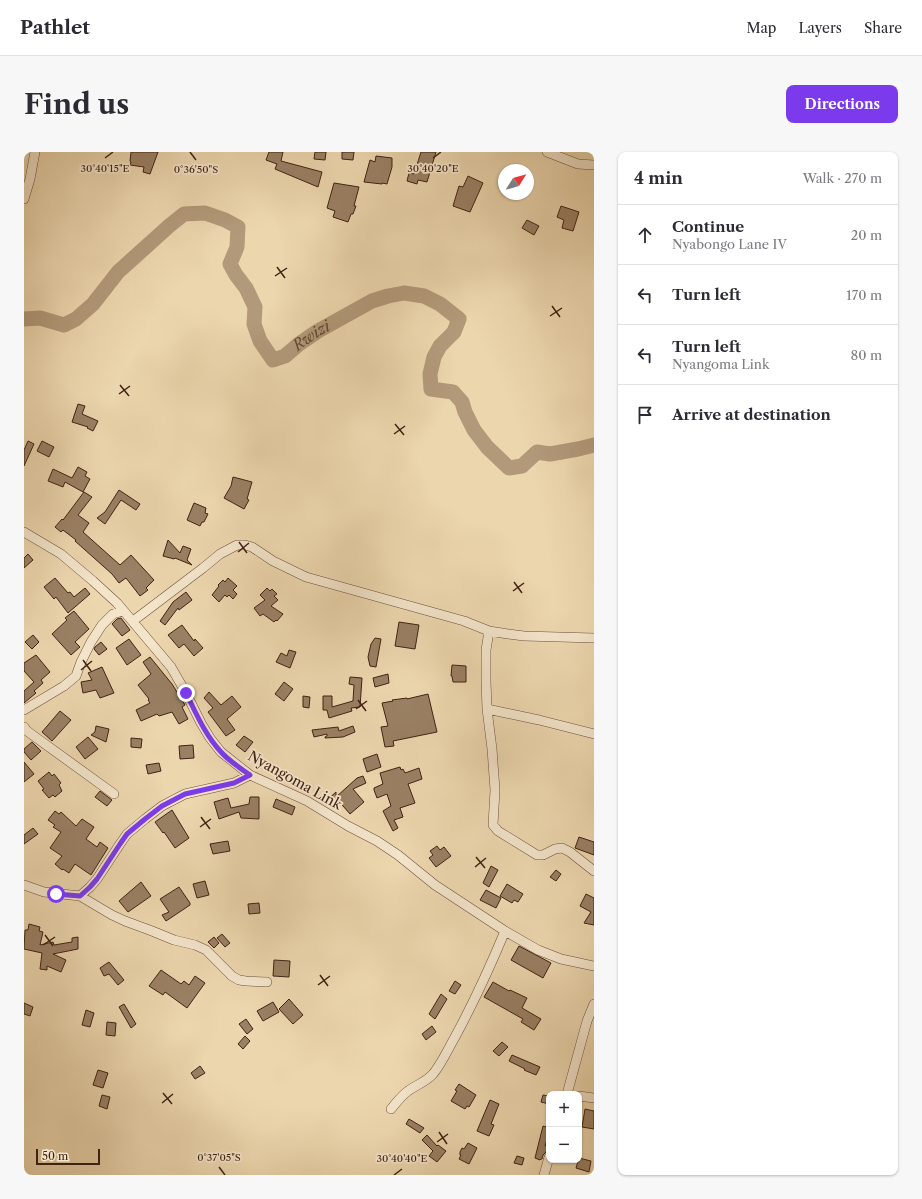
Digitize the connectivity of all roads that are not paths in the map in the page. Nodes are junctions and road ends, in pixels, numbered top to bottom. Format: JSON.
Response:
{"nodes":[{"id":1,"x":35,"y":152,"type":"edge"},
{"id":2,"x":547,"y":152,"type":"edge"},
{"id":3,"x":594,"y":165,"type":"edge"},
{"id":4,"x":24,"y":199,"type":"edge"},
{"id":5,"x":24,"y":532,"type":"edge"},
{"id":6,"x":123,"y":611,"type":"junction"},
{"id":7,"x":133,"y":621,"type":"junction"},
{"id":8,"x":489,"y":631,"type":"junction"},
{"id":9,"x":594,"y":638,"type":"edge"},
{"id":10,"x":487,"y":709,"type":"junction"},
{"id":11,"x":24,"y":710,"type":"edge"},
{"id":12,"x":24,"y":727,"type":"edge"},
{"id":13,"x":594,"y":734,"type":"edge"},
{"id":14,"x":250,"y":775,"type":"junction"},
{"id":15,"x":114,"y":794,"type":"dead end"},
{"id":16,"x":594,"y":871,"type":"edge"},
{"id":17,"x":24,"y":884,"type":"edge"},
{"id":18,"x":80,"y":896,"type":"junction"},
{"id":19,"x":505,"y":931,"type":"junction"},
{"id":20,"x":594,"y":966,"type":"edge"},
{"id":21,"x":267,"y":982,"type":"dead end"},
{"id":22,"x":594,"y":1004,"type":"edge"},
{"id":23,"x":568,"y":1091,"type":"edge"},
{"id":24,"x":582,"y":1096,"type":"edge"},
{"id":25,"x":594,"y":1098,"type":"edge"},
{"id":26,"x":391,"y":1109,"type":"dead end"},
{"id":27,"x":547,"y":1163,"type":"edge"},
{"id":28,"x":544,"y":1175,"type":"edge"}],
"edges":[{"from":1,"to":4,"type":"street"},
{"from":2,"to":3,"type":"street"},
{"from":5,"to":6,"type":"street","name":"Nyangoma Link"},
{"from":6,"to":7,"type":"street","name":"Nyangoma Link"},
{"from":6,"to":11,"type":"street"},
{"from":7,"to":8,"type":"street"},
{"from":7,"to":14,"type":"street","name":"Nyangoma Link"},
{"from":8,"to":9,"type":"street"},
{"from":8,"to":10,"type":"street"},
{"from":10,"to":13,"type":"street"},
{"from":10,"to":16,"type":"street"},
{"from":12,"to":15,"type":"street"},
{"from":14,"to":18,"type":"street"},
{"from":14,"to":19,"type":"street","name":"Nyangoma Link"},
{"from":17,"to":18,"type":"street"},
{"from":18,"to":21,"type":"street"},
{"from":19,"to":20,"type":"street","name":"Nyangoma Link"},
{"from":19,"to":26,"type":"street"},
{"from":22,"to":23,"type":"street"},
{"from":24,"to":25,"type":"street"},
{"from":27,"to":28,"type":"street"}]}
